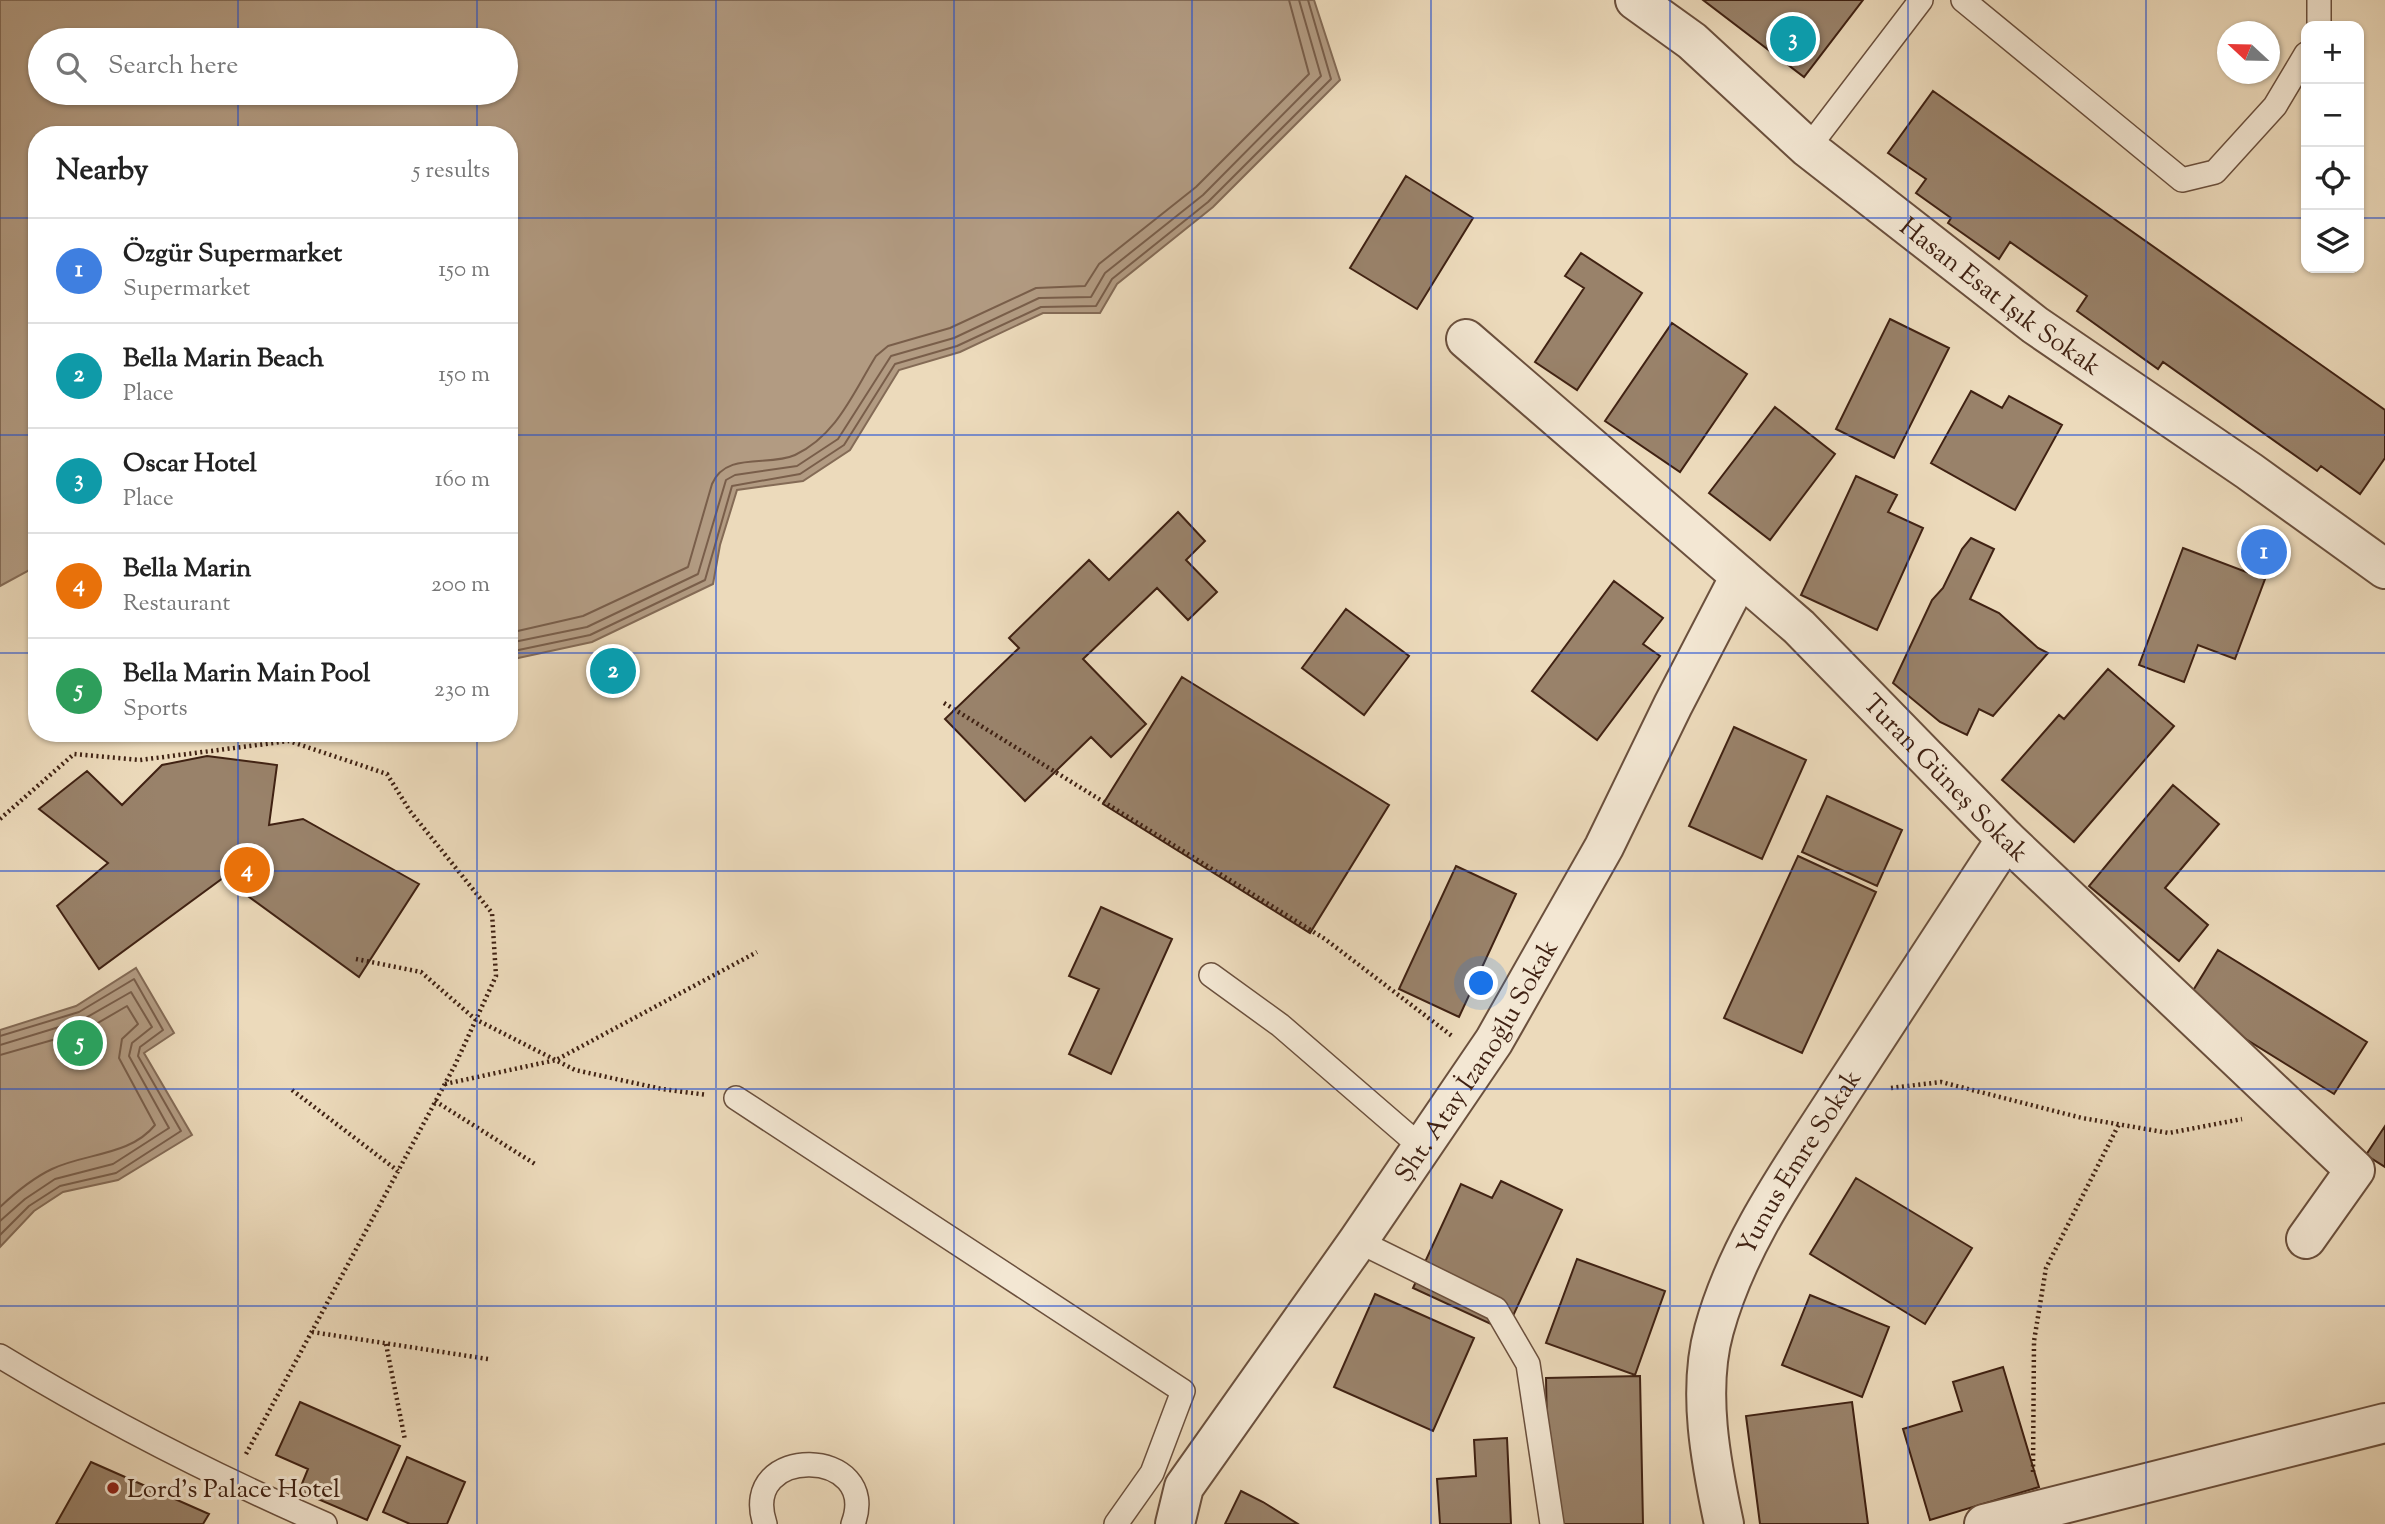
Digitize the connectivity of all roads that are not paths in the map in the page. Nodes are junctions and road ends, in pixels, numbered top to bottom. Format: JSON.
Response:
{"nodes":[{"id":1,"x":1635,"y":0,"type":"edge"},
{"id":2,"x":1921,"y":0,"type":"edge"},
{"id":3,"x":2319,"y":0,"type":"edge"},
{"id":4,"x":1968,"y":2,"type":"edge"},
{"id":5,"x":2319,"y":21,"type":"edge"},
{"id":6,"x":2301,"y":62,"type":"edge"},
{"id":7,"x":1808,"y":148,"type":"junction"},
{"id":8,"x":1466,"y":339,"type":"dead end"},
{"id":9,"x":2382,"y":559,"type":"edge"},
{"id":10,"x":1740,"y":576,"type":"junction"},
{"id":11,"x":2006,"y":839,"type":"junction"},
{"id":12,"x":1211,"y":975,"type":"dead end"},
{"id":13,"x":736,"y":1098,"type":"road end"},
{"id":14,"x":1420,"y":1146,"type":"junction"},
{"id":15,"x":2306,"y":1239,"type":"dead end"},
{"id":16,"x":1358,"y":1241,"type":"junction"},
{"id":17,"x":0,"y":1356,"type":"edge"},
{"id":18,"x":2385,"y":1423,"type":"edge"},
{"id":19,"x":325,"y":1524,"type":"edge"},
{"id":20,"x":765,"y":1524,"type":"edge"},
{"id":21,"x":853,"y":1524,"type":"edge"},
{"id":22,"x":1116,"y":1524,"type":"edge"},
{"id":23,"x":1175,"y":1524,"type":"edge"},
{"id":24,"x":1552,"y":1524,"type":"edge"},
{"id":25,"x":1724,"y":1524,"type":"edge"},
{"id":26,"x":1984,"y":1524,"type":"edge"}],
"edges":[{"from":1,"to":7,"type":"street","name":"Hasan Esat Işık Sokak"},
{"from":2,"to":7,"type":"lane"},
{"from":3,"to":5,"type":"lane"},
{"from":4,"to":6,"type":"lane"},
{"from":7,"to":9,"type":"street","name":"Hasan Esat Işık Sokak"},
{"from":8,"to":10,"type":"street","name":"Turan Güneş Sokak"},
{"from":10,"to":11,"type":"street","name":"Turan Güneş Sokak"},
{"from":10,"to":14,"type":"street","name":"Şht. Atay İzanoğlu Sokak"},
{"from":11,"to":15,"type":"street","name":"Turan Güneş Sokak"},
{"from":11,"to":25,"type":"street","name":"Yunus Emre Sokak"},
{"from":12,"to":14,"type":"lane"},
{"from":13,"to":22,"type":"lane"},
{"from":14,"to":16,"type":"street","name":"Şht. Atay İzanoğlu Sokak"},
{"from":16,"to":23,"type":"street","name":"Şht. Atay İzanoğlu Sokak"},
{"from":16,"to":24,"type":"lane"},
{"from":17,"to":19,"type":"lane"},
{"from":18,"to":26,"type":"street"},
{"from":20,"to":21,"type":"lane"}]}
